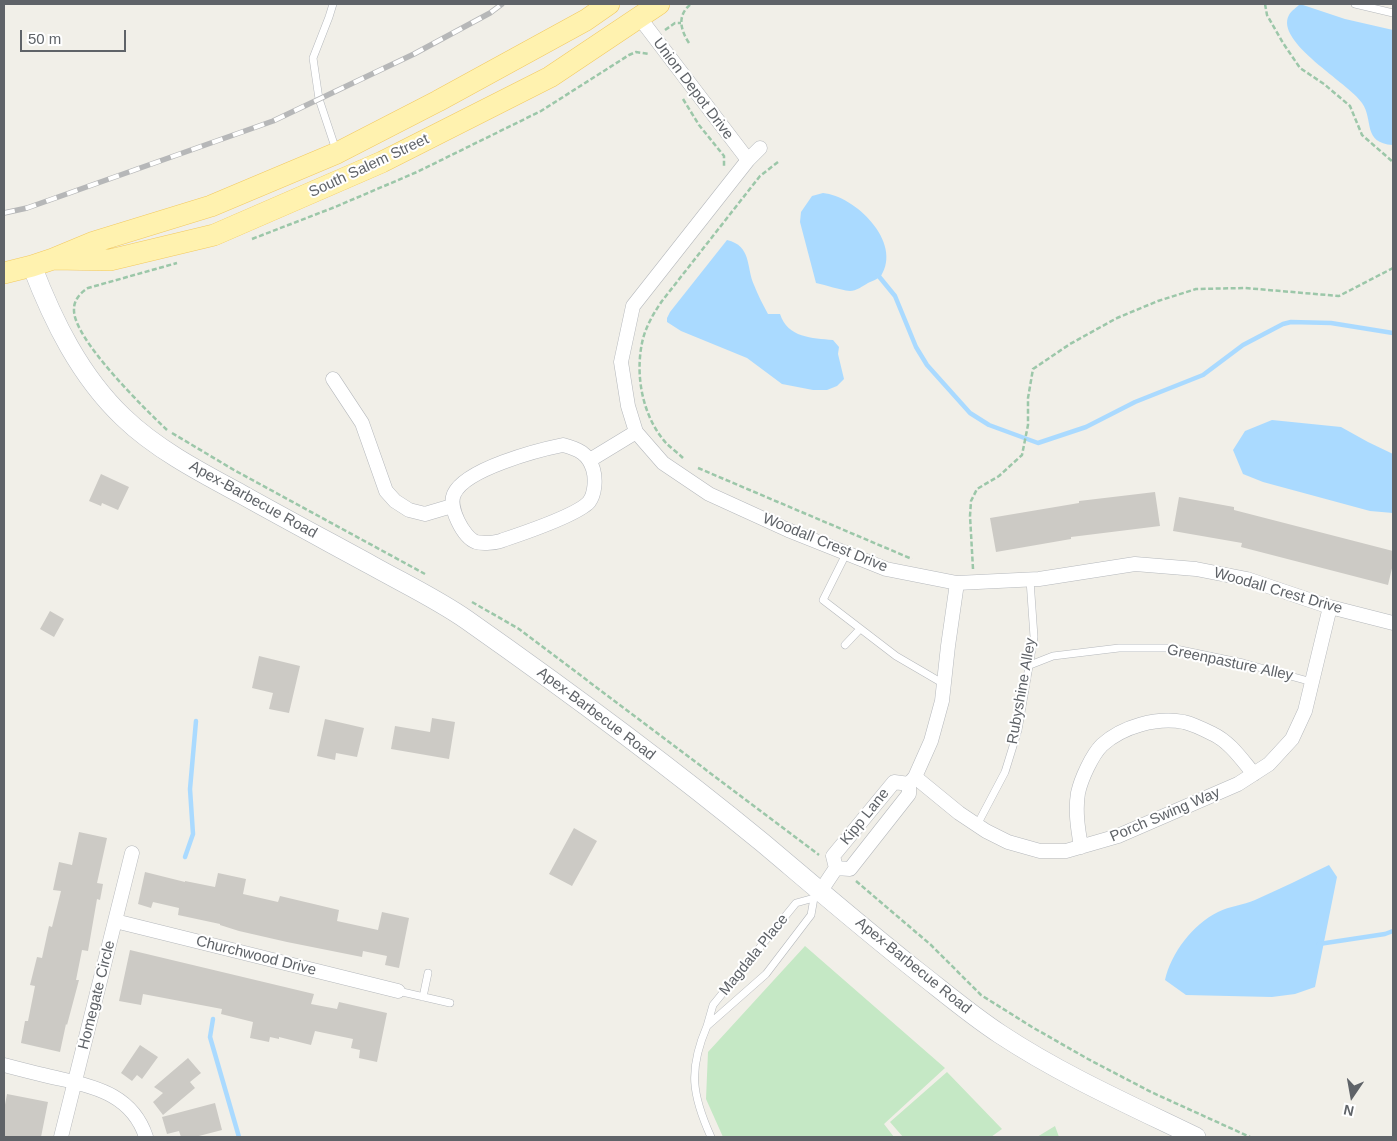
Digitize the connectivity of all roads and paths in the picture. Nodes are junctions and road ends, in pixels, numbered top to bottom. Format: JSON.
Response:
{"nodes":[{"id":1,"x":332,"y":4,"type":"edge"},
{"id":2,"x":609,"y":4,"type":"edge"},
{"id":3,"x":659,"y":4,"type":"edge"},
{"id":4,"x":691,"y":4,"type":"edge"},
{"id":5,"x":1265,"y":4,"type":"edge"},
{"id":6,"x":1355,"y":4,"type":"edge"},
{"id":7,"x":1393,"y":13,"type":"edge"},
{"id":8,"x":639,"y":17,"type":"junction"},
{"id":9,"x":675,"y":23,"type":"dead end"},
{"id":10,"x":681,"y":23,"type":"junction"},
{"id":11,"x":689,"y":43,"type":"dead end"},
{"id":12,"x":642,"y":46,"type":"dead end"},
{"id":13,"x":641,"y":52,"type":"junction"},
{"id":14,"x":652,"y":55,"type":"dead end"},
{"id":15,"x":622,"y":60,"type":"dead end"},
{"id":16,"x":682,"y":98,"type":"dead end"},
{"id":17,"x":760,"y":148,"type":"dead end"},
{"id":18,"x":337,"y":153,"type":"junction"},
{"id":19,"x":748,"y":160,"type":"junction"},
{"id":20,"x":778,"y":162,"type":"dead end"},
{"id":21,"x":1393,"y":162,"type":"edge"},
{"id":22,"x":722,"y":170,"type":"dead end"},
{"id":23,"x":42,"y":263,"type":"junction"},
{"id":24,"x":1393,"y":268,"type":"edge"},
{"id":25,"x":4,"y":273,"type":"edge"},
{"id":26,"x":103,"y":283,"type":"dead end"},
{"id":27,"x":80,"y":329,"type":"dead end"},
{"id":28,"x":333,"y":379,"type":"dead end"},
{"id":29,"x":636,"y":432,"type":"junction"},
{"id":30,"x":684,"y":459,"type":"dead end"},
{"id":31,"x":590,"y":460,"type":"junction"},
{"id":32,"x":692,"y":464,"type":"dead end"},
{"id":33,"x":452,"y":506,"type":"junction"},
{"id":34,"x":846,"y":554,"type":"junction"},
{"id":35,"x":919,"y":561,"type":"dead end"},
{"id":36,"x":973,"y":570,"type":"dead end"},
{"id":37,"x":1030,"y":580,"type":"junction"},
{"id":38,"x":957,"y":583,"type":"junction"},
{"id":39,"x":1330,"y":607,"type":"junction"},
{"id":40,"x":1393,"y":623,"type":"edge"},
{"id":41,"x":860,"y":629,"type":"junction"},
{"id":42,"x":845,"y":646,"type":"dead end"},
{"id":43,"x":1030,"y":665,"type":"junction"},
{"id":44,"x":1312,"y":682,"type":"junction"},
{"id":45,"x":944,"y":684,"type":"junction"},
{"id":46,"x":1254,"y":774,"type":"junction"},
{"id":47,"x":912,"y":780,"type":"junction"},
{"id":48,"x":977,"y":825,"type":"junction"},
{"id":49,"x":1081,"y":847,"type":"junction"},
{"id":50,"x":132,"y":853,"type":"dead end"},
{"id":51,"x":836,"y":868,"type":"junction"},
{"id":52,"x":817,"y":895,"type":"junction"},
{"id":53,"x":115,"y":921,"type":"junction"},
{"id":54,"x":428,"y":973,"type":"dead end"},
{"id":55,"x":398,"y":991,"type":"joint"},
{"id":56,"x":423,"y":997,"type":"junction"},
{"id":57,"x":450,"y":1003,"type":"dead end"},
{"id":58,"x":707,"y":1026,"type":"junction"},
{"id":59,"x":4,"y":1065,"type":"edge"},
{"id":60,"x":75,"y":1082,"type":"junction"},
{"id":61,"x":61,"y":1137,"type":"edge"},
{"id":62,"x":146,"y":1137,"type":"edge"},
{"id":63,"x":711,"y":1137,"type":"edge"},
{"id":64,"x":1196,"y":1137,"type":"edge"}],
"edges":[{"from":1,"to":18,"type":"lane"},
{"from":2,"to":18,"type":"main road","name":"South Salem Street"},
{"from":3,"to":8,"type":"main road","name":"South Salem Street"},
{"from":4,"to":10,"type":"path"},
{"from":5,"to":21,"type":"path"},
{"from":6,"to":7,"type":"lane"},
{"from":8,"to":19,"type":"street","name":"Union Depot Drive"},
{"from":8,"to":23,"type":"main road","name":"South Salem Street"},
{"from":9,"to":10,"type":"path"},
{"from":10,"to":11,"type":"path"},
{"from":12,"to":13,"type":"path"},
{"from":13,"to":14,"type":"path"},
{"from":13,"to":15,"type":"path"},
{"from":16,"to":22,"type":"path"},
{"from":17,"to":19,"type":"street","name":"Woodall Crest Drive"},
{"from":18,"to":23,"type":"main road","name":"South Salem Street"},
{"from":19,"to":29,"type":"street","name":"Woodall Crest Drive"},
{"from":20,"to":30,"type":"path"},
{"from":23,"to":25,"type":"main road","name":"South Salem Street"},
{"from":23,"to":52,"type":"street","name":"Apex-Barbecue Road"},
{"from":24,"to":36,"type":"path"},
{"from":26,"to":27,"type":"path"},
{"from":28,"to":33,"type":"street"},
{"from":29,"to":31,"type":"street"},
{"from":29,"to":34,"type":"street","name":"Woodall Crest Drive"},
{"from":31,"to":33,"type":"street"},
{"from":31,"to":33,"type":"street"},
{"from":32,"to":35,"type":"path"},
{"from":34,"to":38,"type":"street","name":"Woodall Crest Drive"},
{"from":34,"to":41,"type":"lane"},
{"from":37,"to":38,"type":"street","name":"Woodall Crest Drive"},
{"from":37,"to":39,"type":"street","name":"Woodall Crest Drive"},
{"from":37,"to":43,"type":"lane","name":"Rubyshine Alley"},
{"from":38,"to":45,"type":"street","name":"Kipp Lane"},
{"from":39,"to":40,"type":"street","name":"Woodall Crest Drive"},
{"from":39,"to":44,"type":"street","name":"Porch Swing Way"},
{"from":41,"to":42,"type":"lane"},
{"from":41,"to":45,"type":"lane"},
{"from":43,"to":44,"type":"lane","name":"Greenpasture Alley"},
{"from":43,"to":48,"type":"lane","name":"Rubyshine Alley"},
{"from":44,"to":46,"type":"street","name":"Porch Swing Way"},
{"from":45,"to":47,"type":"street","name":"Kipp Lane"},
{"from":46,"to":49,"type":"street","name":"Porch Swing Way"},
{"from":46,"to":49,"type":"street"},
{"from":47,"to":48,"type":"street","name":"Porch Swing Way"},
{"from":47,"to":51,"type":"street","name":"Kipp Lane"},
{"from":47,"to":51,"type":"street","name":"Kipp Lane"},
{"from":48,"to":49,"type":"street","name":"Porch Swing Way"},
{"from":50,"to":53,"type":"street","name":"Homegate Circle"},
{"from":51,"to":52,"type":"street"},
{"from":52,"to":58,"type":"lane","name":"Magdala Place"},
{"from":52,"to":58,"type":"lane","name":"Magdala Place"},
{"from":52,"to":64,"type":"street","name":"Apex-Barbecue Road"},
{"from":53,"to":55,"type":"street","name":"Churchwood Drive"},
{"from":53,"to":60,"type":"street","name":"Homegate Circle"},
{"from":54,"to":56,"type":"lane"},
{"from":55,"to":56,"type":"lane"},
{"from":56,"to":57,"type":"lane"},
{"from":58,"to":63,"type":"lane","name":"Magdala Place"},
{"from":59,"to":60,"type":"street"},
{"from":60,"to":61,"type":"street","name":"Homegate Circle"},
{"from":60,"to":62,"type":"street"}]}
